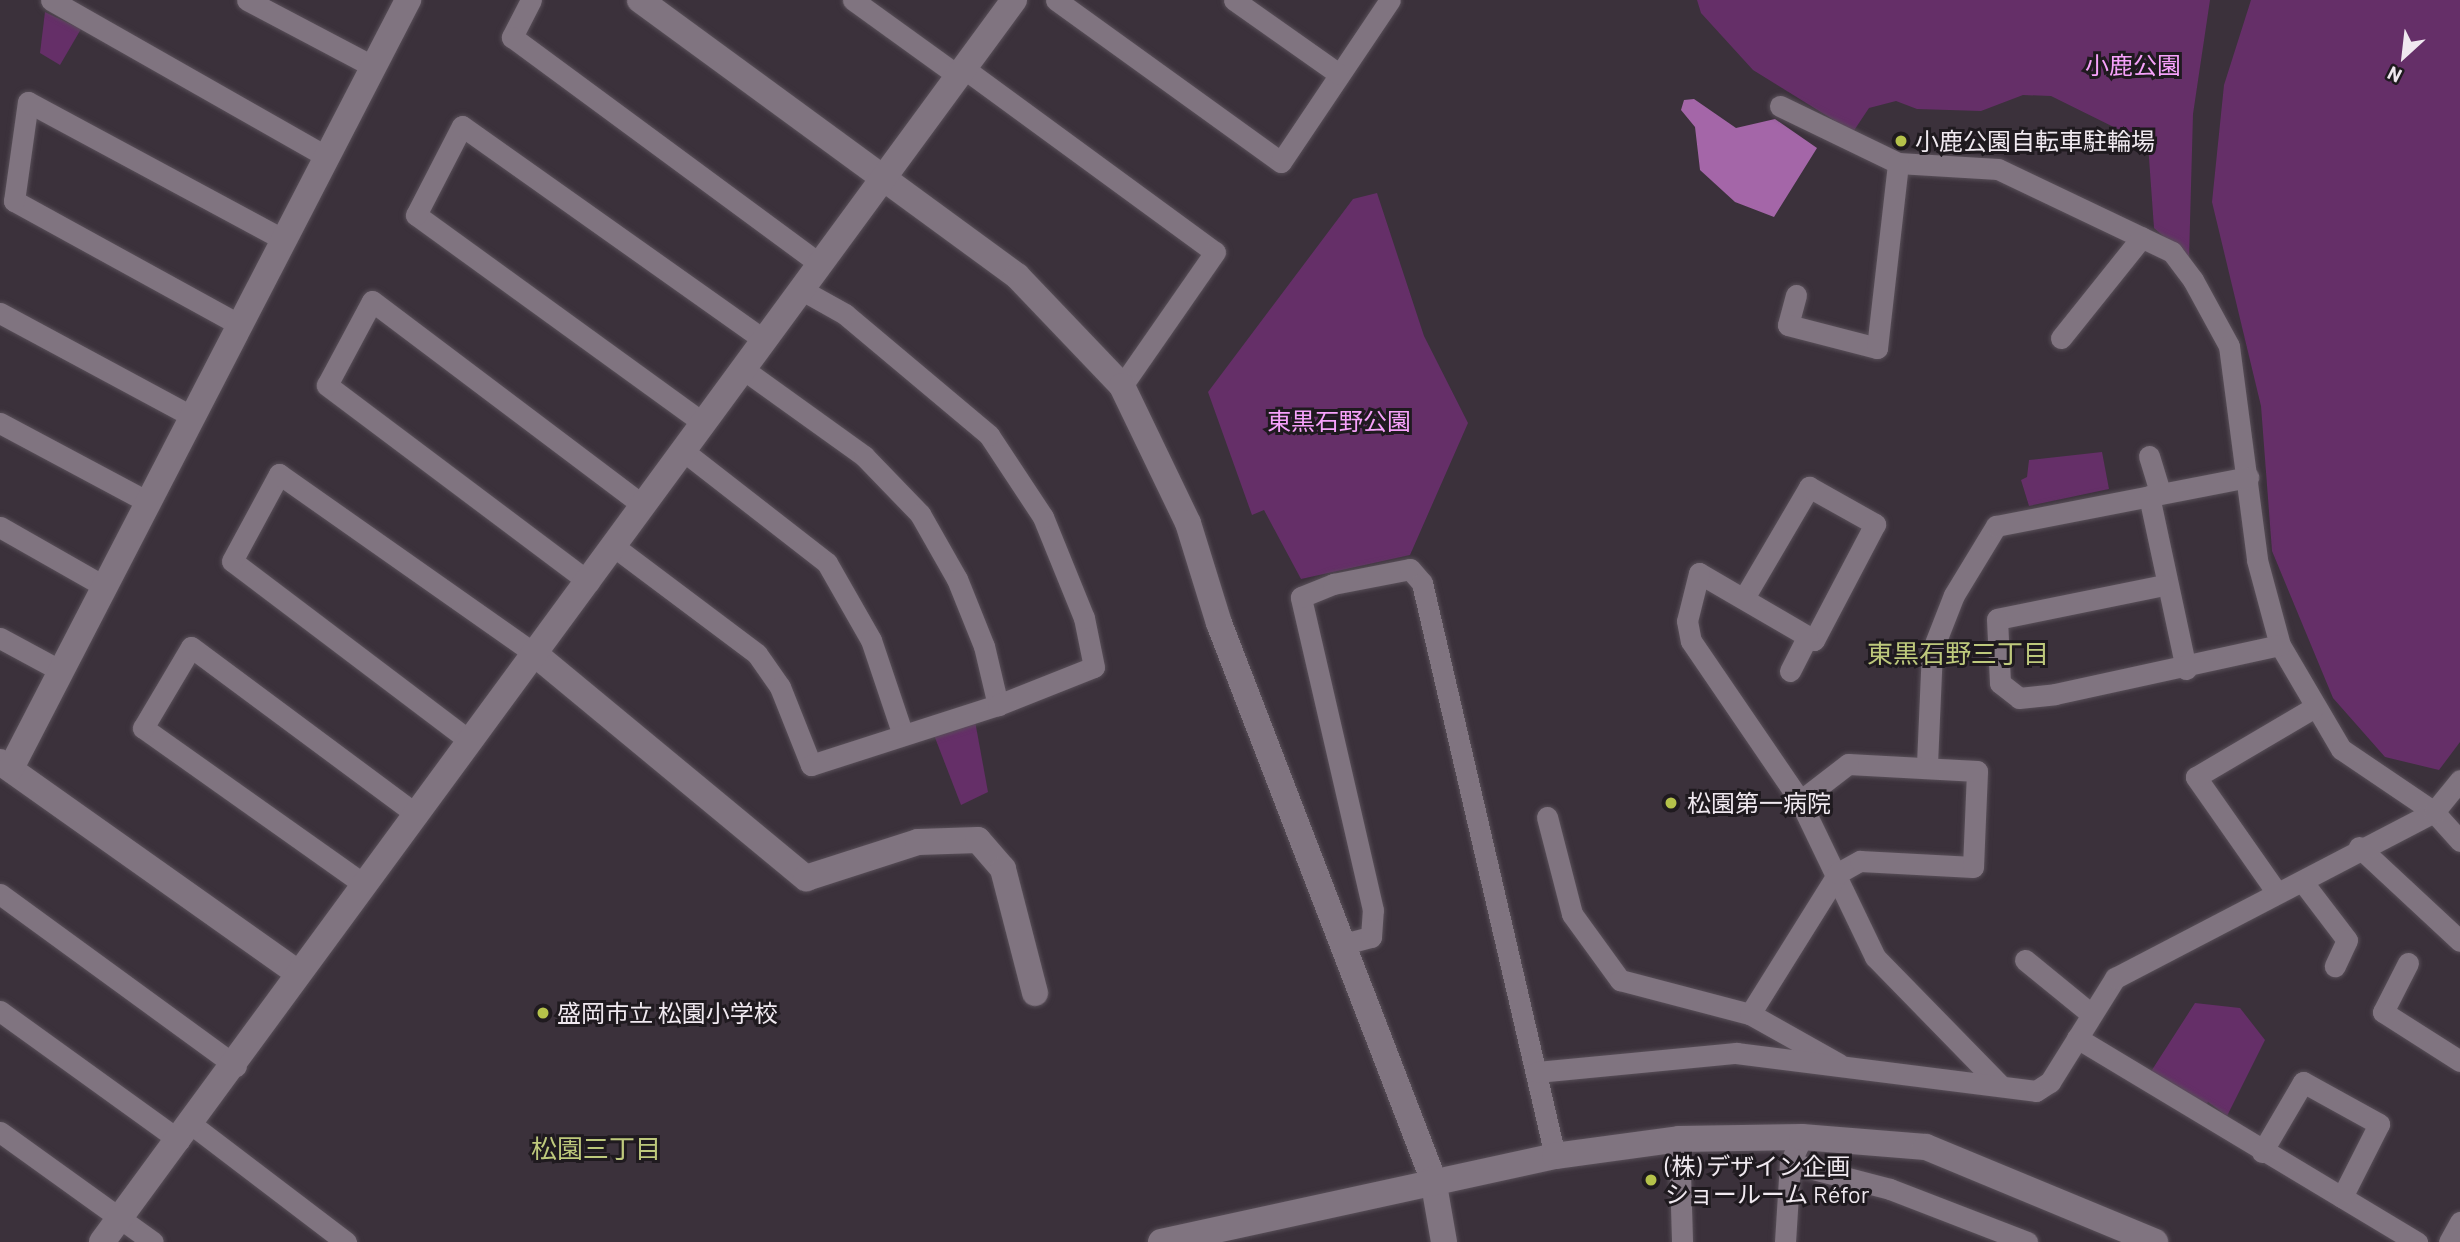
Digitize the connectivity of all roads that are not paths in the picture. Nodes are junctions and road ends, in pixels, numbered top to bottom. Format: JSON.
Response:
{"nodes":[{"id":1,"x":51,"y":0,"type":"edge"},
{"id":2,"x":247,"y":0,"type":"edge"},
{"id":3,"x":408,"y":0,"type":"edge"},
{"id":4,"x":531,"y":0,"type":"edge"},
{"id":5,"x":640,"y":0,"type":"edge"},
{"id":6,"x":853,"y":0,"type":"edge"},
{"id":7,"x":1014,"y":0,"type":"edge"},
{"id":8,"x":1056,"y":0,"type":"edge"},
{"id":9,"x":1234,"y":0,"type":"edge"},
{"id":10,"x":1390,"y":0,"type":"edge"},
{"id":11,"x":881,"y":8,"type":"edge"},
{"id":12,"x":373,"y":67,"type":"junction"},
{"id":13,"x":960,"y":71,"type":"junction"},
{"id":14,"x":1339,"y":74,"type":"junction"},
{"id":15,"x":1780,"y":106,"type":"dead end"},
{"id":16,"x":327,"y":157,"type":"junction"},
{"id":17,"x":1898,"y":163,"type":"junction"},
{"id":18,"x":884,"y":181,"type":"junction"},
{"id":19,"x":2142,"y":237,"type":"junction"},
{"id":20,"x":284,"y":240,"type":"junction"},
{"id":21,"x":821,"y":265,"type":"junction"},
{"id":22,"x":802,"y":289,"type":"junction"},
{"id":23,"x":1796,"y":295,"type":"dead end"},
{"id":24,"x":0,"y":313,"type":"edge"},
{"id":25,"x":240,"y":325,"type":"junction"},
{"id":26,"x":2061,"y":338,"type":"dead end"},
{"id":27,"x":764,"y":340,"type":"junction"},
{"id":28,"x":743,"y":369,"type":"junction"},
{"id":29,"x":1122,"y":386,"type":"junction"},
{"id":30,"x":191,"y":416,"type":"junction"},
{"id":31,"x":702,"y":422,"type":"junction"},
{"id":32,"x":0,"y":423,"type":"edge"},
{"id":33,"x":682,"y":450,"type":"junction"},
{"id":34,"x":2148,"y":456,"type":"dead end"},
{"id":35,"x":2248,"y":477,"type":"junction"},
{"id":36,"x":2155,"y":494,"type":"junction"},
{"id":37,"x":148,"y":502,"type":"junction"},
{"id":38,"x":643,"y":505,"type":"junction"},
{"id":39,"x":0,"y":527,"type":"edge"},
{"id":40,"x":612,"y":545,"type":"junction"},
{"id":41,"x":589,"y":582,"type":"junction"},
{"id":42,"x":2164,"y":585,"type":"junction"},
{"id":43,"x":104,"y":586,"type":"junction"},
{"id":44,"x":1744,"y":598,"type":"junction"},
{"id":45,"x":1808,"y":637,"type":"junction"},
{"id":46,"x":0,"y":638,"type":"edge"},
{"id":47,"x":2280,"y":646,"type":"junction"},
{"id":48,"x":535,"y":654,"type":"junction"},
{"id":49,"x":2186,"y":669,"type":"junction"},
{"id":50,"x":61,"y":671,"type":"junction"},
{"id":51,"x":1790,"y":671,"type":"dead end"},
{"id":52,"x":998,"y":705,"type":"junction"},
{"id":53,"x":2313,"y":708,"type":"junction"},
{"id":54,"x":903,"y":735,"type":"junction"},
{"id":55,"x":470,"y":741,"type":"junction"},
{"id":56,"x":1927,"y":764,"type":"junction"},
{"id":57,"x":5,"y":765,"type":"edge"},
{"id":58,"x":2460,"y":780,"type":"edge"},
{"id":59,"x":1800,"y":801,"type":"junction"},
{"id":60,"x":2434,"y":811,"type":"junction"},
{"id":61,"x":417,"y":815,"type":"junction"},
{"id":62,"x":1547,"y":817,"type":"dead end"},
{"id":63,"x":2460,"y":841,"type":"edge"},
{"id":64,"x":2359,"y":847,"type":"junction"},
{"id":65,"x":1838,"y":873,"type":"junction"},
{"id":66,"x":2302,"y":881,"type":"junction"},
{"id":67,"x":365,"y":885,"type":"junction"},
{"id":68,"x":2275,"y":890,"type":"junction"},
{"id":69,"x":0,"y":894,"type":"edge"},
{"id":70,"x":2460,"y":941,"type":"edge"},
{"id":71,"x":1343,"y":944,"type":"junction"},
{"id":72,"x":2025,"y":960,"type":"dead end"},
{"id":73,"x":2408,"y":963,"type":"dead end"},
{"id":74,"x":2335,"y":966,"type":"dead end"},
{"id":75,"x":297,"y":972,"type":"junction"},
{"id":76,"x":1035,"y":993,"type":"dead end"},
{"id":77,"x":0,"y":1011,"type":"edge"},
{"id":78,"x":2090,"y":1013,"type":"junction"},
{"id":79,"x":1750,"y":1014,"type":"junction"},
{"id":80,"x":2077,"y":1038,"type":"junction"},
{"id":81,"x":2460,"y":1061,"type":"edge"},
{"id":82,"x":1840,"y":1065,"type":"junction"},
{"id":83,"x":236,"y":1066,"type":"junction"},
{"id":84,"x":1537,"y":1072,"type":"junction"},
{"id":85,"x":1999,"y":1084,"type":"junction"},
{"id":86,"x":0,"y":1132,"type":"edge"},
{"id":87,"x":185,"y":1132,"type":"junction"},
{"id":88,"x":1801,"y":1137,"type":"junction"},
{"id":89,"x":1679,"y":1139,"type":"junction"},
{"id":90,"x":2262,"y":1152,"type":"junction"},
{"id":91,"x":1555,"y":1156,"type":"junction"},
{"id":92,"x":1790,"y":1163,"type":"junction"},
{"id":93,"x":1433,"y":1179,"type":"junction"},
{"id":94,"x":2342,"y":1197,"type":"junction"},
{"id":95,"x":120,"y":1218,"type":"junction"},
{"id":96,"x":2460,"y":1222,"type":"edge"},
{"id":97,"x":102,"y":1242,"type":"edge"},
{"id":98,"x":153,"y":1242,"type":"edge"},
{"id":99,"x":346,"y":1242,"type":"edge"},
{"id":100,"x":1161,"y":1242,"type":"edge"},
{"id":101,"x":1444,"y":1242,"type":"edge"},
{"id":102,"x":1682,"y":1242,"type":"edge"},
{"id":103,"x":1785,"y":1242,"type":"edge"},
{"id":104,"x":2027,"y":1242,"type":"edge"},
{"id":105,"x":2155,"y":1242,"type":"edge"},
{"id":106,"x":2417,"y":1242,"type":"edge"},
{"id":107,"x":2449,"y":1242,"type":"edge"}],
"edges":[{"from":1,"to":16,"type":"street"},
{"from":2,"to":12,"type":"street"},
{"from":3,"to":12,"type":"street"},
{"from":4,"to":21,"type":"street"},
{"from":5,"to":18,"type":"street"},
{"from":6,"to":11,"type":"street"},
{"from":7,"to":13,"type":"street"},
{"from":8,"to":14,"type":"street"},
{"from":9,"to":14,"type":"street"},
{"from":10,"to":14,"type":"street"},
{"from":11,"to":13,"type":"street"},
{"from":12,"to":16,"type":"street"},
{"from":13,"to":18,"type":"street"},
{"from":13,"to":29,"type":"street"},
{"from":15,"to":17,"type":"street"},
{"from":16,"to":20,"type":"street"},
{"from":17,"to":19,"type":"street"},
{"from":17,"to":23,"type":"street"},
{"from":18,"to":21,"type":"street"},
{"from":18,"to":29,"type":"street"},
{"from":19,"to":26,"type":"street"},
{"from":19,"to":35,"type":"street"},
{"from":20,"to":25,"type":"street"},
{"from":20,"to":25,"type":"street"},
{"from":21,"to":22,"type":"street"},
{"from":22,"to":27,"type":"street"},
{"from":22,"to":52,"type":"street"},
{"from":24,"to":30,"type":"street"},
{"from":25,"to":30,"type":"street"},
{"from":27,"to":28,"type":"street"},
{"from":27,"to":31,"type":"street"},
{"from":28,"to":31,"type":"street"},
{"from":28,"to":52,"type":"street"},
{"from":29,"to":71,"type":"street"},
{"from":30,"to":37,"type":"street"},
{"from":31,"to":33,"type":"street"},
{"from":32,"to":37,"type":"street"},
{"from":33,"to":38,"type":"street"},
{"from":33,"to":54,"type":"street"},
{"from":34,"to":36,"type":"street"},
{"from":35,"to":36,"type":"street"},
{"from":35,"to":47,"type":"street"},
{"from":36,"to":42,"type":"street"},
{"from":36,"to":56,"type":"street"},
{"from":37,"to":43,"type":"street"},
{"from":38,"to":40,"type":"street"},
{"from":38,"to":41,"type":"street"},
{"from":39,"to":43,"type":"street"},
{"from":40,"to":41,"type":"street"},
{"from":40,"to":54,"type":"street"},
{"from":41,"to":48,"type":"street"},
{"from":42,"to":49,"type":"street"},
{"from":42,"to":49,"type":"street"},
{"from":43,"to":50,"type":"street"},
{"from":44,"to":45,"type":"street"},
{"from":44,"to":45,"type":"street"},
{"from":44,"to":59,"type":"street"},
{"from":45,"to":51,"type":"street"},
{"from":46,"to":50,"type":"street"},
{"from":47,"to":49,"type":"street"},
{"from":47,"to":53,"type":"street"},
{"from":48,"to":55,"type":"street"},
{"from":48,"to":55,"type":"street"},
{"from":48,"to":76,"type":"street"},
{"from":50,"to":57,"type":"street"},
{"from":52,"to":54,"type":"street"},
{"from":53,"to":60,"type":"street"},
{"from":53,"to":68,"type":"street"},
{"from":55,"to":61,"type":"street"},
{"from":56,"to":59,"type":"street"},
{"from":56,"to":65,"type":"street"},
{"from":57,"to":75,"type":"street"},
{"from":58,"to":60,"type":"street"},
{"from":59,"to":65,"type":"street"},
{"from":60,"to":63,"type":"street"},
{"from":60,"to":64,"type":"street"},
{"from":61,"to":67,"type":"street"},
{"from":61,"to":67,"type":"street"},
{"from":62,"to":79,"type":"street"},
{"from":64,"to":66,"type":"street"},
{"from":64,"to":70,"type":"street"},
{"from":65,"to":79,"type":"street"},
{"from":65,"to":85,"type":"street"},
{"from":66,"to":68,"type":"street"},
{"from":66,"to":74,"type":"street"},
{"from":67,"to":75,"type":"street"},
{"from":68,"to":78,"type":"street"},
{"from":69,"to":83,"type":"street"},
{"from":71,"to":84,"type":"street"},
{"from":71,"to":93,"type":"street"},
{"from":72,"to":78,"type":"street"},
{"from":73,"to":81,"type":"street"},
{"from":75,"to":83,"type":"street"},
{"from":77,"to":87,"type":"street"},
{"from":78,"to":80,"type":"street"},
{"from":79,"to":82,"type":"street"},
{"from":80,"to":85,"type":"street"},
{"from":80,"to":90,"type":"street"},
{"from":82,"to":84,"type":"street"},
{"from":82,"to":85,"type":"street"},
{"from":83,"to":87,"type":"street"},
{"from":84,"to":91,"type":"street"},
{"from":86,"to":95,"type":"street"},
{"from":87,"to":95,"type":"street"},
{"from":87,"to":99,"type":"street"},
{"from":88,"to":89,"type":"street"},
{"from":88,"to":92,"type":"street"},
{"from":88,"to":105,"type":"street"},
{"from":89,"to":91,"type":"street"},
{"from":89,"to":102,"type":"street"},
{"from":90,"to":94,"type":"street"},
{"from":90,"to":94,"type":"street"},
{"from":91,"to":93,"type":"street"},
{"from":92,"to":103,"type":"street"},
{"from":92,"to":104,"type":"street"},
{"from":93,"to":100,"type":"street"},
{"from":93,"to":101,"type":"street"},
{"from":94,"to":106,"type":"street"},
{"from":95,"to":97,"type":"street"},
{"from":95,"to":98,"type":"street"},
{"from":96,"to":107,"type":"street"}]}
